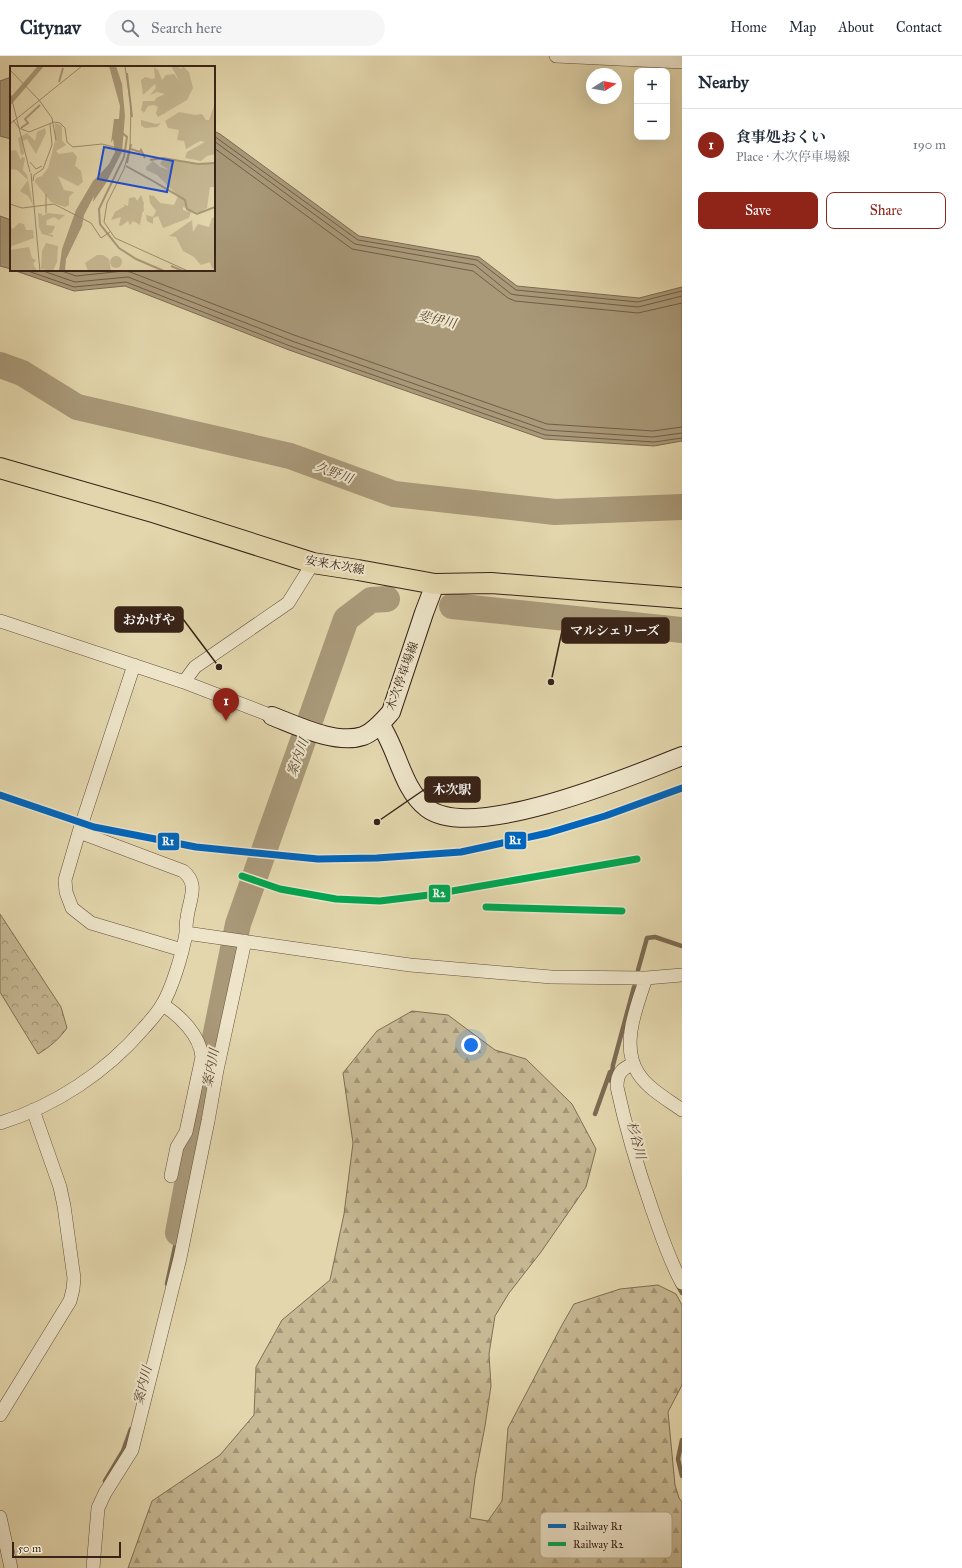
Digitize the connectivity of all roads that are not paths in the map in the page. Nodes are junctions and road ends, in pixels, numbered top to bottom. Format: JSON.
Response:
{"nodes":[{"id":1,"x":556,"y":56,"type":"edge"},
{"id":2,"x":682,"y":62,"type":"edge"},
{"id":3,"x":0,"y":468,"type":"edge"},
{"id":4,"x":313,"y":563,"type":"junction"},
{"id":5,"x":435,"y":584,"type":"junction"},
{"id":6,"x":682,"y":598,"type":"edge"},
{"id":7,"x":0,"y":621,"type":"edge"},
{"id":8,"x":134,"y":665,"type":"junction"},
{"id":9,"x":184,"y":682,"type":"junction"},
{"id":10,"x":272,"y":716,"type":"joint"},
{"id":11,"x":380,"y":724,"type":"junction"},
{"id":12,"x":682,"y":756,"type":"edge"},
{"id":13,"x":79,"y":832,"type":"junction"},
{"id":14,"x":186,"y":933,"type":"junction"},
{"id":15,"x":244,"y":941,"type":"junction"},
{"id":16,"x":182,"y":950,"type":"junction"},
{"id":17,"x":682,"y":975,"type":"edge"},
{"id":18,"x":646,"y":978,"type":"junction"},
{"id":19,"x":163,"y":1004,"type":"junction"},
{"id":20,"x":633,"y":1064,"type":"junction"},
{"id":21,"x":209,"y":1068,"type":"junction"},
{"id":22,"x":33,"y":1110,"type":"junction"},
{"id":23,"x":682,"y":1110,"type":"edge"},
{"id":24,"x":0,"y":1122,"type":"edge"},
{"id":25,"x":171,"y":1176,"type":"dead end"},
{"id":26,"x":682,"y":1283,"type":"edge"},
{"id":27,"x":0,"y":1415,"type":"edge"},
{"id":28,"x":0,"y":1517,"type":"edge"},
{"id":29,"x":11,"y":1568,"type":"edge"},
{"id":30,"x":93,"y":1568,"type":"edge"}],
"edges":[{"from":1,"to":2,"type":"street"},
{"from":3,"to":4,"type":"main road","name":"安来木次線"},
{"from":4,"to":5,"type":"main road","name":"安来木次線"},
{"from":4,"to":9,"type":"street"},
{"from":5,"to":6,"type":"main road","name":"安来木次線"},
{"from":5,"to":11,"type":"street","name":"木次停車場線"},
{"from":7,"to":8,"type":"street"},
{"from":8,"to":9,"type":"street"},
{"from":8,"to":13,"type":"street"},
{"from":9,"to":10,"type":"street"},
{"from":10,"to":11,"type":"street","name":"木次停車場線"},
{"from":11,"to":12,"type":"street"},
{"from":13,"to":14,"type":"street"},
{"from":13,"to":16,"type":"street"},
{"from":14,"to":15,"type":"street"},
{"from":14,"to":16,"type":"street"},
{"from":15,"to":18,"type":"street"},
{"from":15,"to":21,"type":"street"},
{"from":16,"to":19,"type":"street"},
{"from":17,"to":18,"type":"street"},
{"from":18,"to":20,"type":"street"},
{"from":19,"to":21,"type":"street"},
{"from":19,"to":22,"type":"street"},
{"from":20,"to":23,"type":"street"},
{"from":20,"to":26,"type":"street"},
{"from":21,"to":25,"type":"street"},
{"from":21,"to":30,"type":"street"},
{"from":22,"to":24,"type":"street"},
{"from":22,"to":27,"type":"street"},
{"from":28,"to":29,"type":"street"}]}
